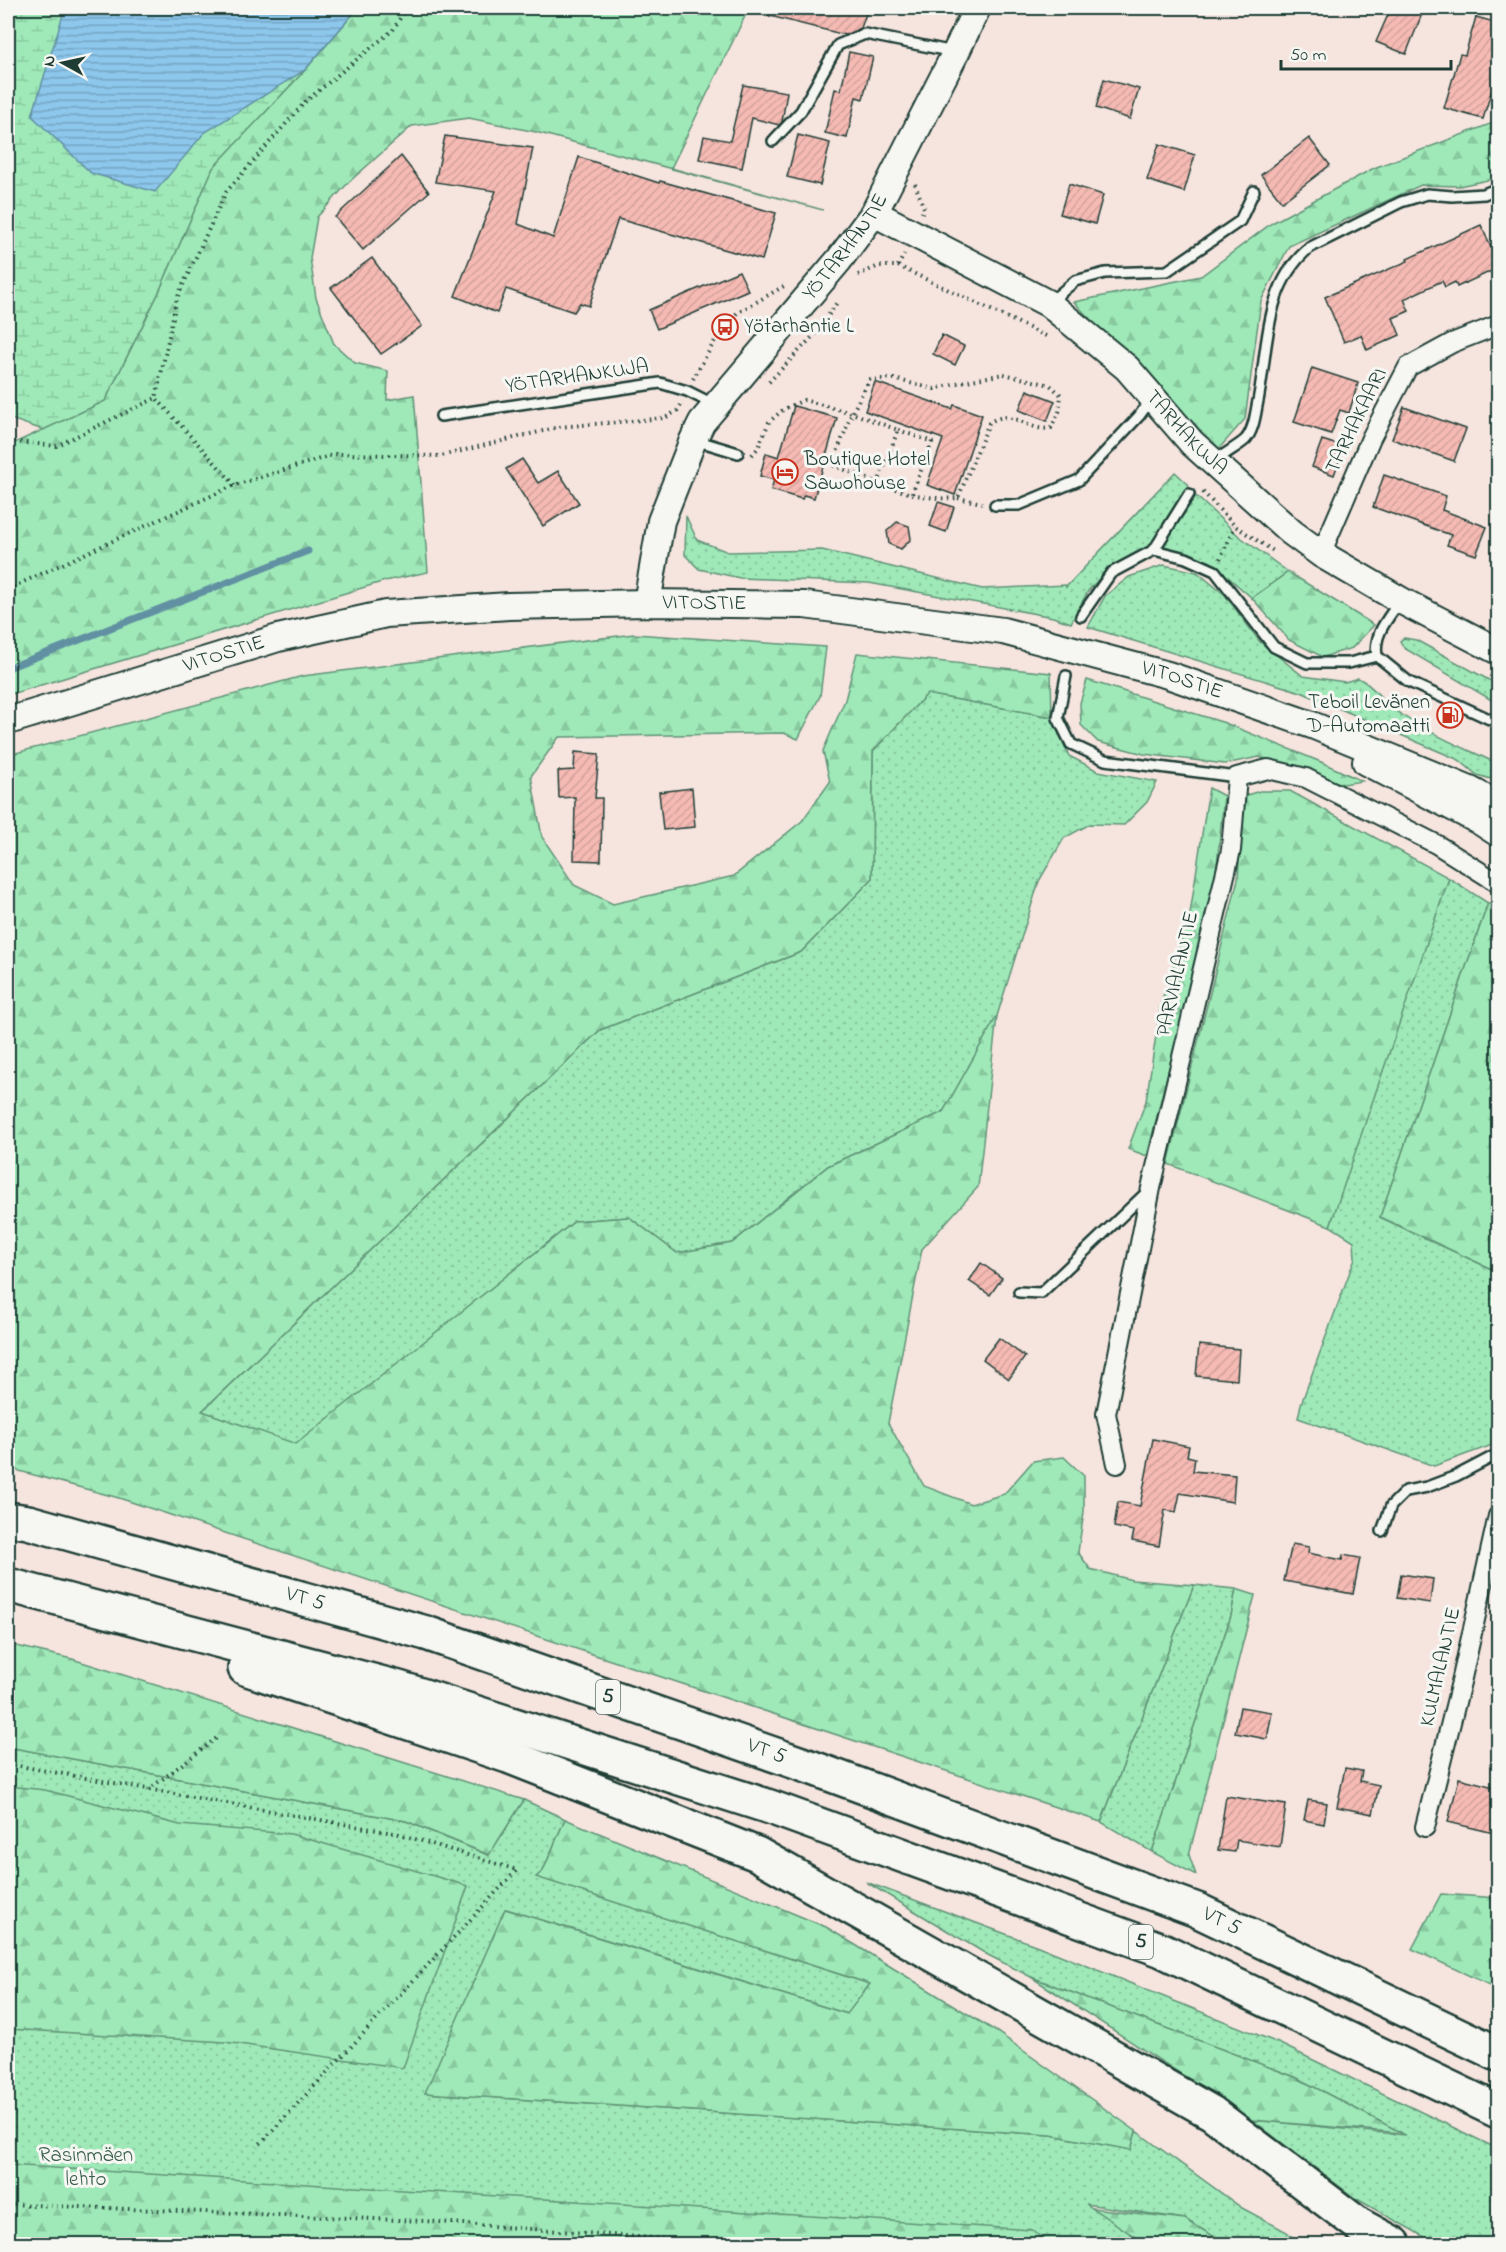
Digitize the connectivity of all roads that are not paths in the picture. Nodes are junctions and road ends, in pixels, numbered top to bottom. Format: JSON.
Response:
{"nodes":[{"id":1,"x":977,"y":8,"type":"edge"},
{"id":2,"x":957,"y":52,"type":"junction"},
{"id":3,"x":773,"y":141,"type":"dead end"},
{"id":4,"x":1498,"y":188,"type":"edge"},
{"id":5,"x":1254,"y":191,"type":"dead end"},
{"id":6,"x":874,"y":213,"type":"junction"},
{"id":7,"x":1048,"y":303,"type":"junction"},
{"id":8,"x":1498,"y":325,"type":"edge"},
{"id":9,"x":1153,"y":397,"type":"junction"},
{"id":10,"x":715,"y":405,"type":"junction"},
{"id":11,"x":441,"y":416,"type":"dead end"},
{"id":12,"x":693,"y":440,"type":"junction"},
{"id":13,"x":738,"y":453,"type":"road end"},
{"id":14,"x":1222,"y":456,"type":"dead end"},
{"id":15,"x":1189,"y":494,"type":"dead end"},
{"id":16,"x":995,"y":505,"type":"road end"},
{"id":17,"x":1154,"y":550,"type":"junction"},
{"id":18,"x":1321,"y":554,"type":"junction"},
{"id":19,"x":1400,"y":600,"type":"junction"},
{"id":20,"x":647,"y":603,"type":"junction"},
{"id":21,"x":1081,"y":616,"type":"dead end"},
{"id":22,"x":1377,"y":656,"type":"junction"},
{"id":23,"x":1494,"y":663,"type":"edge"},
{"id":24,"x":1066,"y":676,"type":"dead end"},
{"id":25,"x":8,"y":721,"type":"edge"},
{"id":26,"x":1498,"y":723,"type":"edge"},
{"id":27,"x":1311,"y":725,"type":"junction"},
{"id":28,"x":1237,"y":777,"type":"junction"},
{"id":29,"x":1498,"y":805,"type":"edge"},
{"id":30,"x":1498,"y":833,"type":"edge"},
{"id":31,"x":1498,"y":883,"type":"edge"},
{"id":32,"x":1151,"y":1188,"type":"junction"},
{"id":33,"x":1020,"y":1292,"type":"dead end"},
{"id":34,"x":1498,"y":1454,"type":"edge"},
{"id":35,"x":1117,"y":1464,"type":"dead end"},
{"id":36,"x":1498,"y":1516,"type":"edge"},
{"id":37,"x":8,"y":1519,"type":"edge"},
{"id":38,"x":1382,"y":1531,"type":"dead end"},
{"id":39,"x":8,"y":1585,"type":"edge"},
{"id":40,"x":8,"y":1599,"type":"edge"},
{"id":41,"x":1425,"y":1827,"type":"dead end"},
{"id":42,"x":1197,"y":1910,"type":"junction"},
{"id":43,"x":1498,"y":2041,"type":"edge"},
{"id":44,"x":1498,"y":2054,"type":"edge"},
{"id":45,"x":1498,"y":2111,"type":"edge"},
{"id":46,"x":1394,"y":2244,"type":"edge"}],
"edges":[{"from":1,"to":2,"type":"main road","name":"YÖTARHANTIE"},
{"from":2,"to":3,"type":"lane"},
{"from":2,"to":6,"type":"main road","name":"YÖTARHANTIE"},
{"from":4,"to":14,"type":"lane"},
{"from":5,"to":7,"type":"lane"},
{"from":6,"to":7,"type":"main road","name":"TARHAKUJA"},
{"from":6,"to":10,"type":"main road","name":"YÖTARHANTIE"},
{"from":7,"to":9,"type":"main road","name":"TARHAKUJA"},
{"from":8,"to":18,"type":"street","name":"TARHAKAARI"},
{"from":9,"to":16,"type":"lane"},
{"from":9,"to":18,"type":"main road","name":"TARHAKUJA"},
{"from":10,"to":11,"type":"lane","name":"YÖTARHANKUJA"},
{"from":10,"to":12,"type":"main road","name":"YÖTARHANTIE"},
{"from":12,"to":13,"type":"lane"},
{"from":12,"to":20,"type":"main road","name":"YÖTARHANTIE"},
{"from":15,"to":17,"type":"lane"},
{"from":17,"to":21,"type":"lane"},
{"from":17,"to":22,"type":"lane"},
{"from":18,"to":19,"type":"main road","name":"TARHAKUJA"},
{"from":19,"to":22,"type":"lane"},
{"from":19,"to":23,"type":"main road","name":"TARHAKUJA"},
{"from":20,"to":25,"type":"main road","name":"VITOSTIE"},
{"from":20,"to":27,"type":"main road","name":"VITOSTIE"},
{"from":22,"to":26,"type":"lane"},
{"from":24,"to":28,"type":"lane"},
{"from":27,"to":29,"type":"main road","name":"VITOSTIE"},
{"from":27,"to":30,"type":"main road","name":"VITOSTIE"},
{"from":28,"to":31,"type":"street"},
{"from":28,"to":32,"type":"street","name":"PARVIALANTIE"},
{"from":32,"to":33,"type":"lane"},
{"from":32,"to":35,"type":"street","name":"PARVIALANTIE"},
{"from":34,"to":38,"type":"lane"},
{"from":36,"to":41,"type":"street","name":"KULMALANTIE"},
{"from":37,"to":42,"type":"highway","name":"VT 5","number":"5"},
{"from":39,"to":45,"type":"highway","number":"5"},
{"from":40,"to":46,"type":"highway"},
{"from":42,"to":43,"type":"highway"},
{"from":42,"to":44,"type":"highway","name":"VT 5","number":"5"}]}
